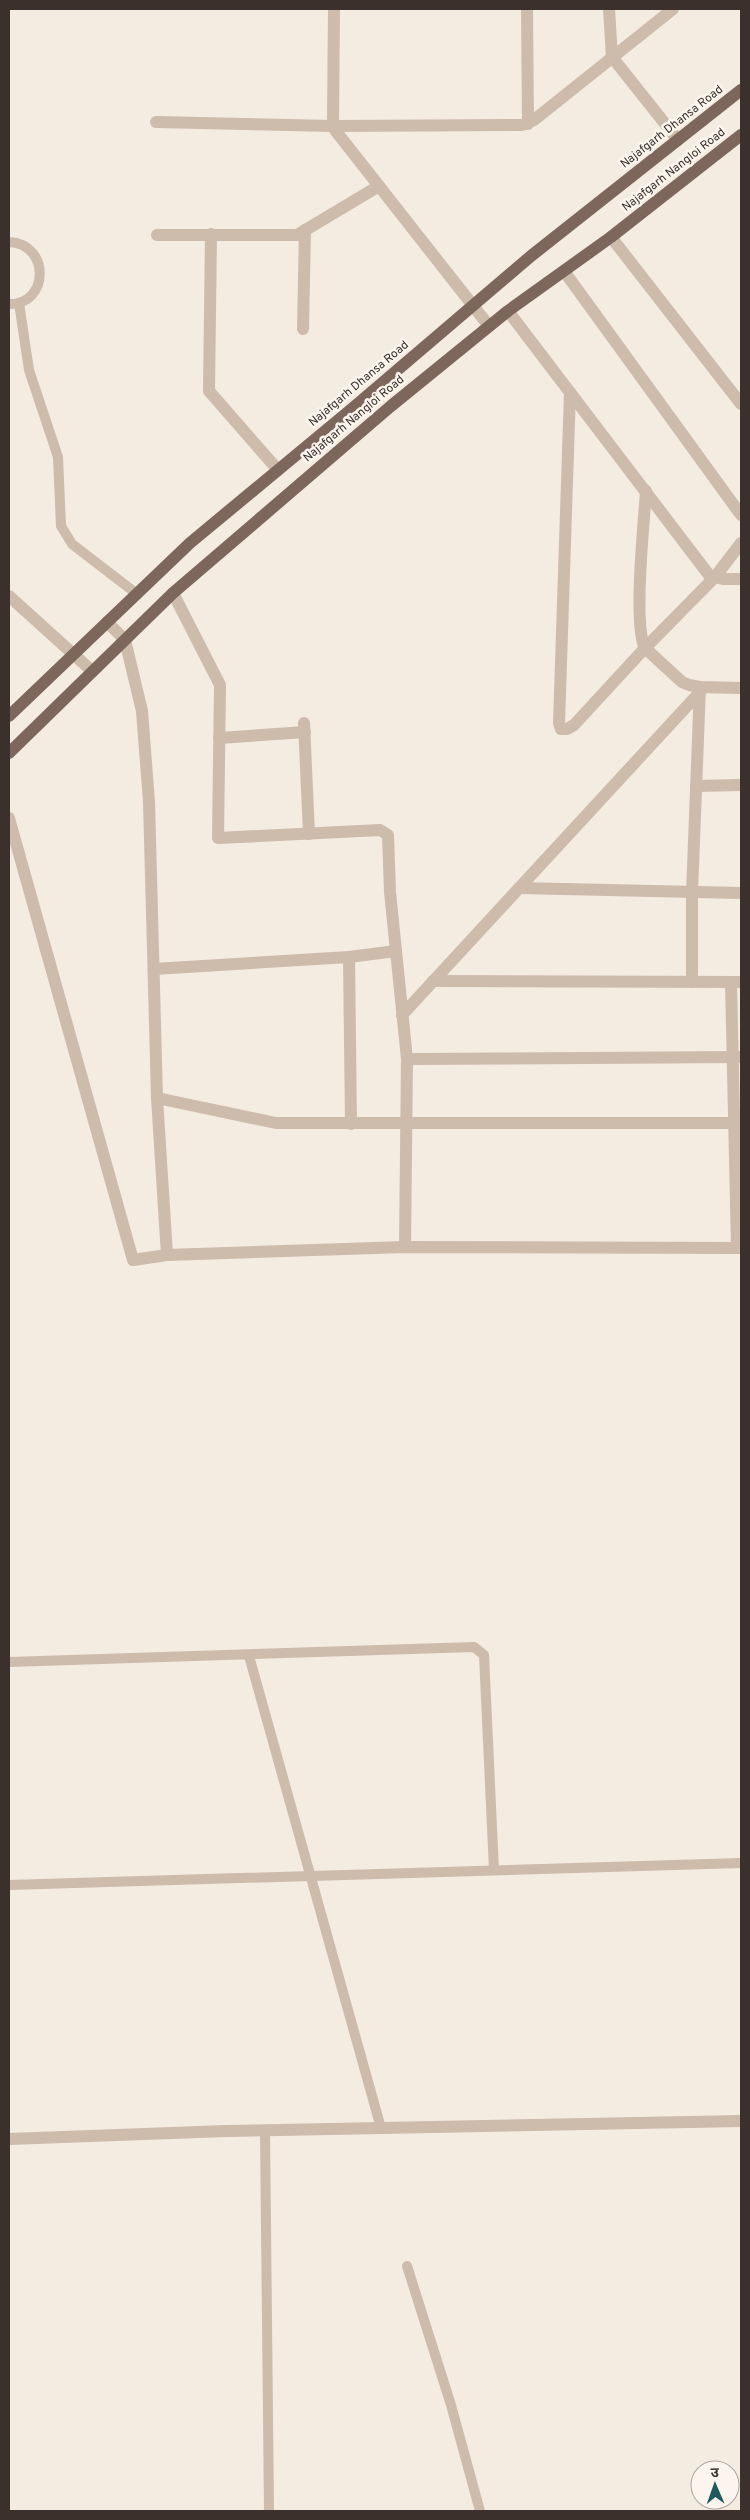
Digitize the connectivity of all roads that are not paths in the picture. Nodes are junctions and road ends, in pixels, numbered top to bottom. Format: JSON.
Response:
{"nodes":[{"id":1,"x":334,"y":9,"type":"edge"},
{"id":2,"x":527,"y":9,"type":"edge"},
{"id":3,"x":609,"y":9,"type":"edge"},
{"id":4,"x":673,"y":9,"type":"edge"},
{"id":5,"x":612,"y":57,"type":"junction"},
{"id":6,"x":741,"y":90,"type":"edge"},
{"id":7,"x":156,"y":122,"type":"dead end"},
{"id":8,"x":528,"y":124,"type":"junction"},
{"id":9,"x":333,"y":126,"type":"junction"},
{"id":10,"x":741,"y":135,"type":"edge"},
{"id":11,"x":678,"y":140,"type":"junction"},
{"id":12,"x":379,"y":186,"type":"junction"},
{"id":13,"x":305,"y":230,"type":"junction"},
{"id":14,"x":210,"y":234,"type":"junction"},
{"id":15,"x":157,"y":235,"type":"dead end"},
{"id":16,"x":611,"y":237,"type":"junction"},
{"id":17,"x":9,"y":242,"type":"edge"},
{"id":18,"x":564,"y":271,"type":"junction"},
{"id":19,"x":14,"y":304,"type":"edge"},
{"id":20,"x":473,"y":305,"type":"junction"},
{"id":21,"x":508,"y":311,"type":"junction"},
{"id":22,"x":489,"y":326,"type":"junction"},
{"id":23,"x":303,"y":329,"type":"dead end"},
{"id":24,"x":570,"y":392,"type":"junction"},
{"id":25,"x":741,"y":404,"type":"edge"},
{"id":26,"x":278,"y":470,"type":"junction"},
{"id":27,"x":646,"y":491,"type":"junction"},
{"id":28,"x":741,"y":515,"type":"edge"},
{"id":29,"x":741,"y":543,"type":"edge"},
{"id":30,"x":715,"y":577,"type":"junction"},
{"id":31,"x":741,"y":579,"type":"edge"},
{"id":32,"x":173,"y":593,"type":"junction"},
{"id":33,"x":137,"y":594,"type":"junction"},
{"id":34,"x":9,"y":596,"type":"edge"},
{"id":35,"x":107,"y":622,"type":"junction"},
{"id":36,"x":125,"y":640,"type":"junction"},
{"id":37,"x":645,"y":648,"type":"junction"},
{"id":38,"x":74,"y":654,"type":"junction"},
{"id":39,"x":92,"y":671,"type":"junction"},
{"id":40,"x":741,"y":688,"type":"edge"},
{"id":41,"x":700,"y":690,"type":"junction"},
{"id":42,"x":9,"y":716,"type":"edge"},
{"id":43,"x":219,"y":738,"type":"junction"},
{"id":44,"x":9,"y":753,"type":"edge"},
{"id":45,"x":741,"y":785,"type":"edge"},
{"id":46,"x":696,"y":786,"type":"junction"},
{"id":47,"x":9,"y":818,"type":"edge"},
{"id":48,"x":308,"y":834,"type":"junction"},
{"id":49,"x":519,"y":888,"type":"junction"},
{"id":50,"x":692,"y":893,"type":"junction"},
{"id":51,"x":741,"y":893,"type":"edge"},
{"id":52,"x":396,"y":951,"type":"junction"},
{"id":53,"x":349,"y":957,"type":"junction"},
{"id":54,"x":154,"y":969,"type":"junction"},
{"id":55,"x":433,"y":981,"type":"junction"},
{"id":56,"x":692,"y":982,"type":"junction"},
{"id":57,"x":736,"y":982,"type":"edge"},
{"id":58,"x":402,"y":1015,"type":"junction"},
{"id":59,"x":737,"y":1057,"type":"edge"},
{"id":60,"x":407,"y":1059,"type":"junction"},
{"id":61,"x":157,"y":1098,"type":"junction"},
{"id":62,"x":737,"y":1122,"type":"edge"},
{"id":63,"x":351,"y":1124,"type":"junction"},
{"id":64,"x":406,"y":1124,"type":"junction"},
{"id":65,"x":405,"y":1247,"type":"junction"},
{"id":66,"x":739,"y":1248,"type":"edge"},
{"id":67,"x":167,"y":1255,"type":"junction"},
{"id":68,"x":250,"y":1656,"type":"junction"},
{"id":69,"x":9,"y":1662,"type":"edge"},
{"id":70,"x":741,"y":1863,"type":"edge"},
{"id":71,"x":494,"y":1870,"type":"junction"},
{"id":72,"x":311,"y":1875,"type":"junction"},
{"id":73,"x":9,"y":1885,"type":"edge"},
{"id":74,"x":741,"y":2121,"type":"edge"},
{"id":75,"x":381,"y":2128,"type":"junction"},
{"id":76,"x":265,"y":2130,"type":"junction"},
{"id":77,"x":9,"y":2139,"type":"edge"},
{"id":78,"x":407,"y":2266,"type":"dead end"},
{"id":79,"x":269,"y":2511,"type":"edge"},
{"id":80,"x":480,"y":2511,"type":"edge"}],
"edges":[{"from":1,"to":9,"type":"street"},
{"from":2,"to":8,"type":"street"},
{"from":3,"to":5,"type":"street"},
{"from":4,"to":5,"type":"street"},
{"from":5,"to":8,"type":"street"},
{"from":5,"to":11,"type":"street"},
{"from":6,"to":11,"type":"main road","name":"Najafgarh Dhansa Road"},
{"from":7,"to":9,"type":"street"},
{"from":8,"to":9,"type":"street"},
{"from":9,"to":12,"type":"street"},
{"from":10,"to":16,"type":"main road","name":"Najafgarh Nangloi Road"},
{"from":11,"to":20,"type":"main road","name":"Najafgarh Dhansa Road"},
{"from":12,"to":13,"type":"street"},
{"from":12,"to":20,"type":"street"},
{"from":13,"to":14,"type":"street"},
{"from":13,"to":23,"type":"street"},
{"from":14,"to":15,"type":"street"},
{"from":14,"to":26,"type":"street"},
{"from":16,"to":18,"type":"main road","name":"Najafgarh Nangloi Road"},
{"from":16,"to":25,"type":"street"},
{"from":17,"to":19,"type":"lane"},
{"from":18,"to":21,"type":"main road","name":"Najafgarh Nangloi Road"},
{"from":18,"to":28,"type":"street"},
{"from":19,"to":33,"type":"lane"},
{"from":20,"to":22,"type":"street"},
{"from":20,"to":26,"type":"main road","name":"Najafgarh Dhansa Road"},
{"from":21,"to":22,"type":"main road","name":"Najafgarh Nangloi Road"},
{"from":21,"to":24,"type":"street"},
{"from":22,"to":32,"type":"main road","name":"Najafgarh Nangloi Road"},
{"from":24,"to":27,"type":"street"},
{"from":24,"to":37,"type":"street"},
{"from":26,"to":33,"type":"main road","name":"Najafgarh Dhansa Road"},
{"from":27,"to":30,"type":"street"},
{"from":27,"to":37,"type":"street"},
{"from":29,"to":30,"type":"street"},
{"from":30,"to":31,"type":"street"},
{"from":30,"to":37,"type":"street"},
{"from":32,"to":36,"type":"main road","name":"Najafgarh Nangloi Road"},
{"from":32,"to":43,"type":"street"},
{"from":33,"to":35,"type":"main road","name":"Najafgarh Dhansa Road"},
{"from":34,"to":38,"type":"street"},
{"from":35,"to":36,"type":"street"},
{"from":35,"to":38,"type":"main road","name":"Najafgarh Dhansa Road"},
{"from":36,"to":39,"type":"main road","name":"Najafgarh Nangloi Road"},
{"from":36,"to":54,"type":"street"},
{"from":37,"to":41,"type":"street"},
{"from":38,"to":39,"type":"street"},
{"from":38,"to":42,"type":"main road","name":"Najafgarh Dhansa Road"},
{"from":39,"to":44,"type":"main road","name":"Najafgarh Nangloi Road"},
{"from":40,"to":41,"type":"street"},
{"from":41,"to":46,"type":"street"},
{"from":41,"to":49,"type":"street"},
{"from":43,"to":48,"type":"street"},
{"from":43,"to":48,"type":"street"},
{"from":45,"to":46,"type":"street"},
{"from":46,"to":50,"type":"street"},
{"from":47,"to":67,"type":"street"},
{"from":48,"to":52,"type":"street"},
{"from":49,"to":50,"type":"street"},
{"from":49,"to":55,"type":"street"},
{"from":50,"to":51,"type":"street"},
{"from":50,"to":56,"type":"street"},
{"from":52,"to":53,"type":"street"},
{"from":52,"to":58,"type":"street"},
{"from":53,"to":54,"type":"street"},
{"from":53,"to":63,"type":"street"},
{"from":54,"to":61,"type":"street"},
{"from":55,"to":56,"type":"street"},
{"from":55,"to":58,"type":"street"},
{"from":56,"to":57,"type":"street"},
{"from":57,"to":59,"type":"street"},
{"from":58,"to":60,"type":"street"},
{"from":59,"to":60,"type":"street"},
{"from":59,"to":62,"type":"street"},
{"from":60,"to":64,"type":"street"},
{"from":61,"to":63,"type":"street"},
{"from":61,"to":67,"type":"street"},
{"from":62,"to":64,"type":"street"},
{"from":62,"to":66,"type":"street"},
{"from":63,"to":64,"type":"street"},
{"from":64,"to":65,"type":"street"},
{"from":65,"to":66,"type":"street"},
{"from":65,"to":67,"type":"street"},
{"from":68,"to":69,"type":"lane"},
{"from":68,"to":71,"type":"lane"},
{"from":68,"to":72,"type":"lane"},
{"from":70,"to":71,"type":"lane"},
{"from":71,"to":72,"type":"lane"},
{"from":72,"to":73,"type":"lane"},
{"from":72,"to":75,"type":"lane"},
{"from":74,"to":75,"type":"street"},
{"from":75,"to":76,"type":"street"},
{"from":76,"to":77,"type":"street"},
{"from":76,"to":79,"type":"lane"},
{"from":78,"to":80,"type":"lane"}]}
